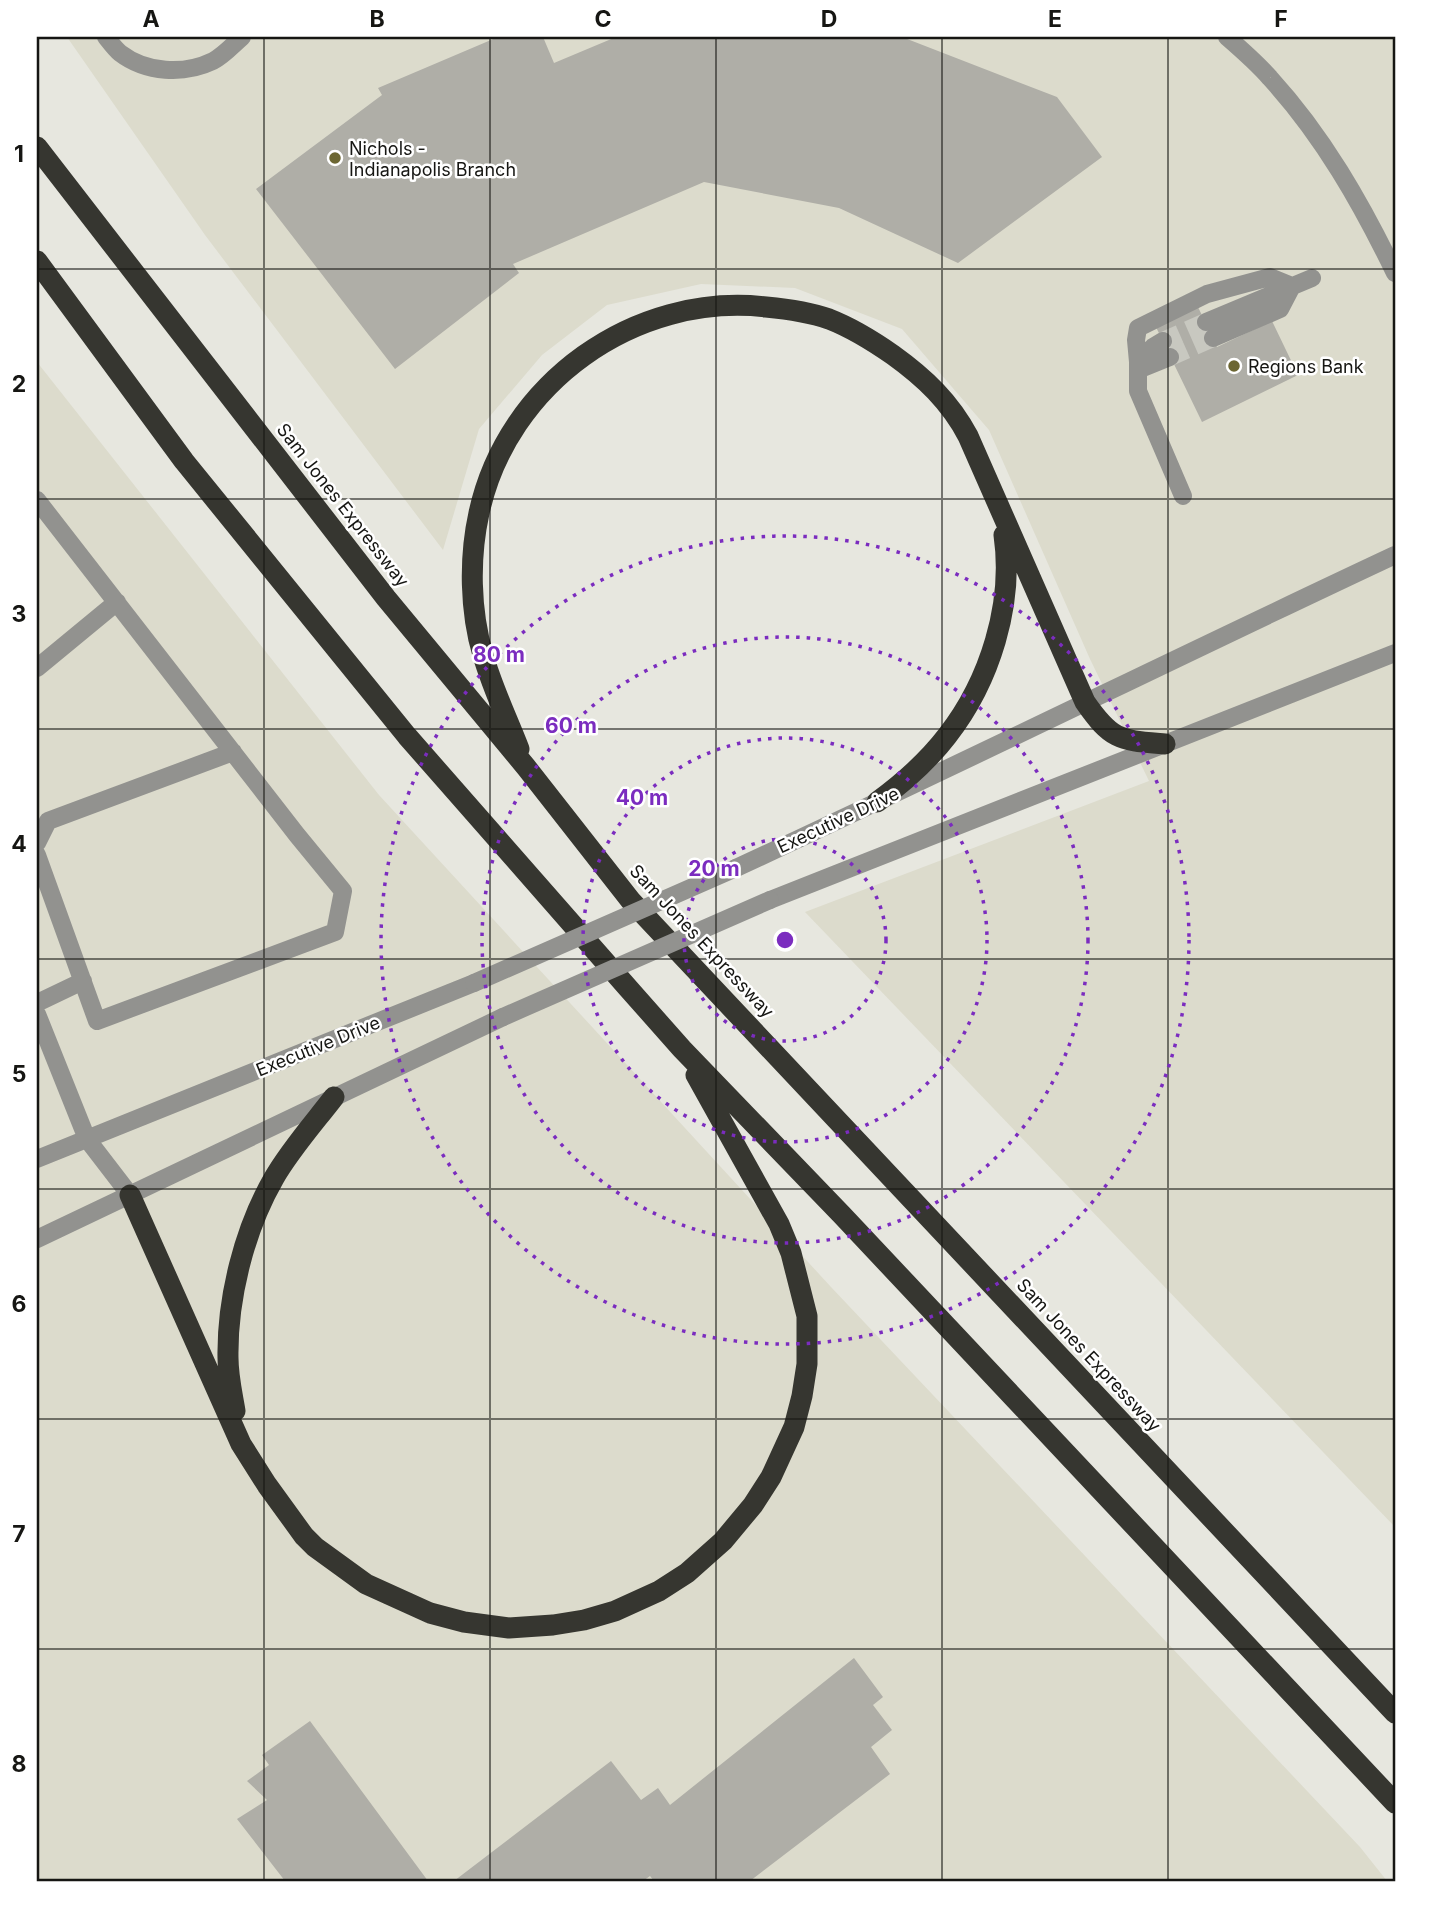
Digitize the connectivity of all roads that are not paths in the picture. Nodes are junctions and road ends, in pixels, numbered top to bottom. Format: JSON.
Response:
{"nodes":[{"id":1,"x":106,"y":37,"type":"edge"},
{"id":2,"x":242,"y":37,"type":"edge"},
{"id":3,"x":1227,"y":37,"type":"edge"},
{"id":4,"x":37,"y":134,"type":"edge"},
{"id":5,"x":37,"y":147,"type":"edge"},
{"id":6,"x":97,"y":227,"type":"junction"},
{"id":7,"x":37,"y":261,"type":"edge"},
{"id":8,"x":1395,"y":273,"type":"edge"},
{"id":9,"x":1312,"y":278,"type":"dead end"},
{"id":10,"x":1292,"y":286,"type":"junction"},
{"id":11,"x":1209,"y":330,"type":"tunnel mouth"},
{"id":12,"x":1166,"y":349,"type":"tunnel mouth"},
{"id":13,"x":1138,"y":366,"type":"junction"},
{"id":14,"x":1183,"y":496,"type":"dead end"},
{"id":15,"x":37,"y":500,"type":"edge"},
{"id":16,"x":1000,"y":512,"type":"junction"},
{"id":17,"x":1395,"y":555,"type":"edge"},
{"id":18,"x":117,"y":602,"type":"junction"},
{"id":19,"x":1395,"y":653,"type":"edge"},
{"id":20,"x":37,"y":668,"type":"edge"},
{"id":21,"x":1085,"y":702,"type":"junction"},
{"id":22,"x":1165,"y":744,"type":"junction"},
{"id":23,"x":233,"y":752,"type":"junction"},
{"id":24,"x":526,"y":767,"type":"junction"},
{"id":25,"x":877,"y":802,"type":"junction"},
{"id":26,"x":37,"y":843,"type":"edge"},
{"id":27,"x":37,"y":855,"type":"edge"},
{"id":28,"x":83,"y":981,"type":"junction"},
{"id":29,"x":37,"y":1003,"type":"edge"},
{"id":30,"x":37,"y":1014,"type":"edge"},
{"id":31,"x":682,"y":1049,"type":"junction"},
{"id":32,"x":334,"y":1097,"type":"junction"},
{"id":33,"x":87,"y":1139,"type":"junction"},
{"id":34,"x":37,"y":1159,"type":"edge"},
{"id":35,"x":130,"y":1195,"type":"junction"},
{"id":36,"x":37,"y":1239,"type":"edge"},
{"id":37,"x":241,"y":1444,"type":"junction"},
{"id":38,"x":1395,"y":1713,"type":"edge"},
{"id":39,"x":1351,"y":1756,"type":"junction"},
{"id":40,"x":1395,"y":1803,"type":"edge"},
{"id":41,"x":1395,"y":1821,"type":"edge"}],
"edges":[{"from":1,"to":2,"type":"street"},
{"from":3,"to":8,"type":"street"},
{"from":4,"to":6,"type":"highway"},
{"from":5,"to":6,"type":"highway","name":"Sam Jones Expressway"},
{"from":6,"to":24,"type":"highway","name":"Sam Jones Expressway"},
{"from":7,"to":31,"type":"highway"},
{"from":9,"to":10,"type":"street"},
{"from":10,"to":11,"type":"street"},
{"from":10,"to":13,"type":"street"},
{"from":12,"to":13,"type":"street"},
{"from":13,"to":14,"type":"street"},
{"from":15,"to":18,"type":"street"},
{"from":16,"to":21,"type":"highway"},
{"from":16,"to":24,"type":"highway"},
{"from":16,"to":25,"type":"highway"},
{"from":17,"to":21,"type":"street","name":"Executive Drive"},
{"from":18,"to":20,"type":"street"},
{"from":18,"to":23,"type":"street"},
{"from":19,"to":22,"type":"street"},
{"from":21,"to":22,"type":"highway"},
{"from":21,"to":25,"type":"street","name":"Executive Drive"},
{"from":22,"to":32,"type":"street","bridge":true},
{"from":23,"to":26,"type":"street"},
{"from":23,"to":28,"type":"street"},
{"from":24,"to":38,"type":"highway","name":"Sam Jones Expressway"},
{"from":25,"to":33,"type":"street","name":"Executive Drive","bridge":true},
{"from":27,"to":28,"type":"street"},
{"from":28,"to":29,"type":"street"},
{"from":30,"to":33,"type":"street"},
{"from":31,"to":37,"type":"highway"},
{"from":31,"to":39,"type":"highway"},
{"from":32,"to":35,"type":"street"},
{"from":32,"to":37,"type":"highway"},
{"from":33,"to":34,"type":"street","name":"Executive Drive"},
{"from":33,"to":35,"type":"street"},
{"from":35,"to":36,"type":"street"},
{"from":35,"to":37,"type":"highway"},
{"from":39,"to":40,"type":"highway"},
{"from":39,"to":41,"type":"highway"}]}
